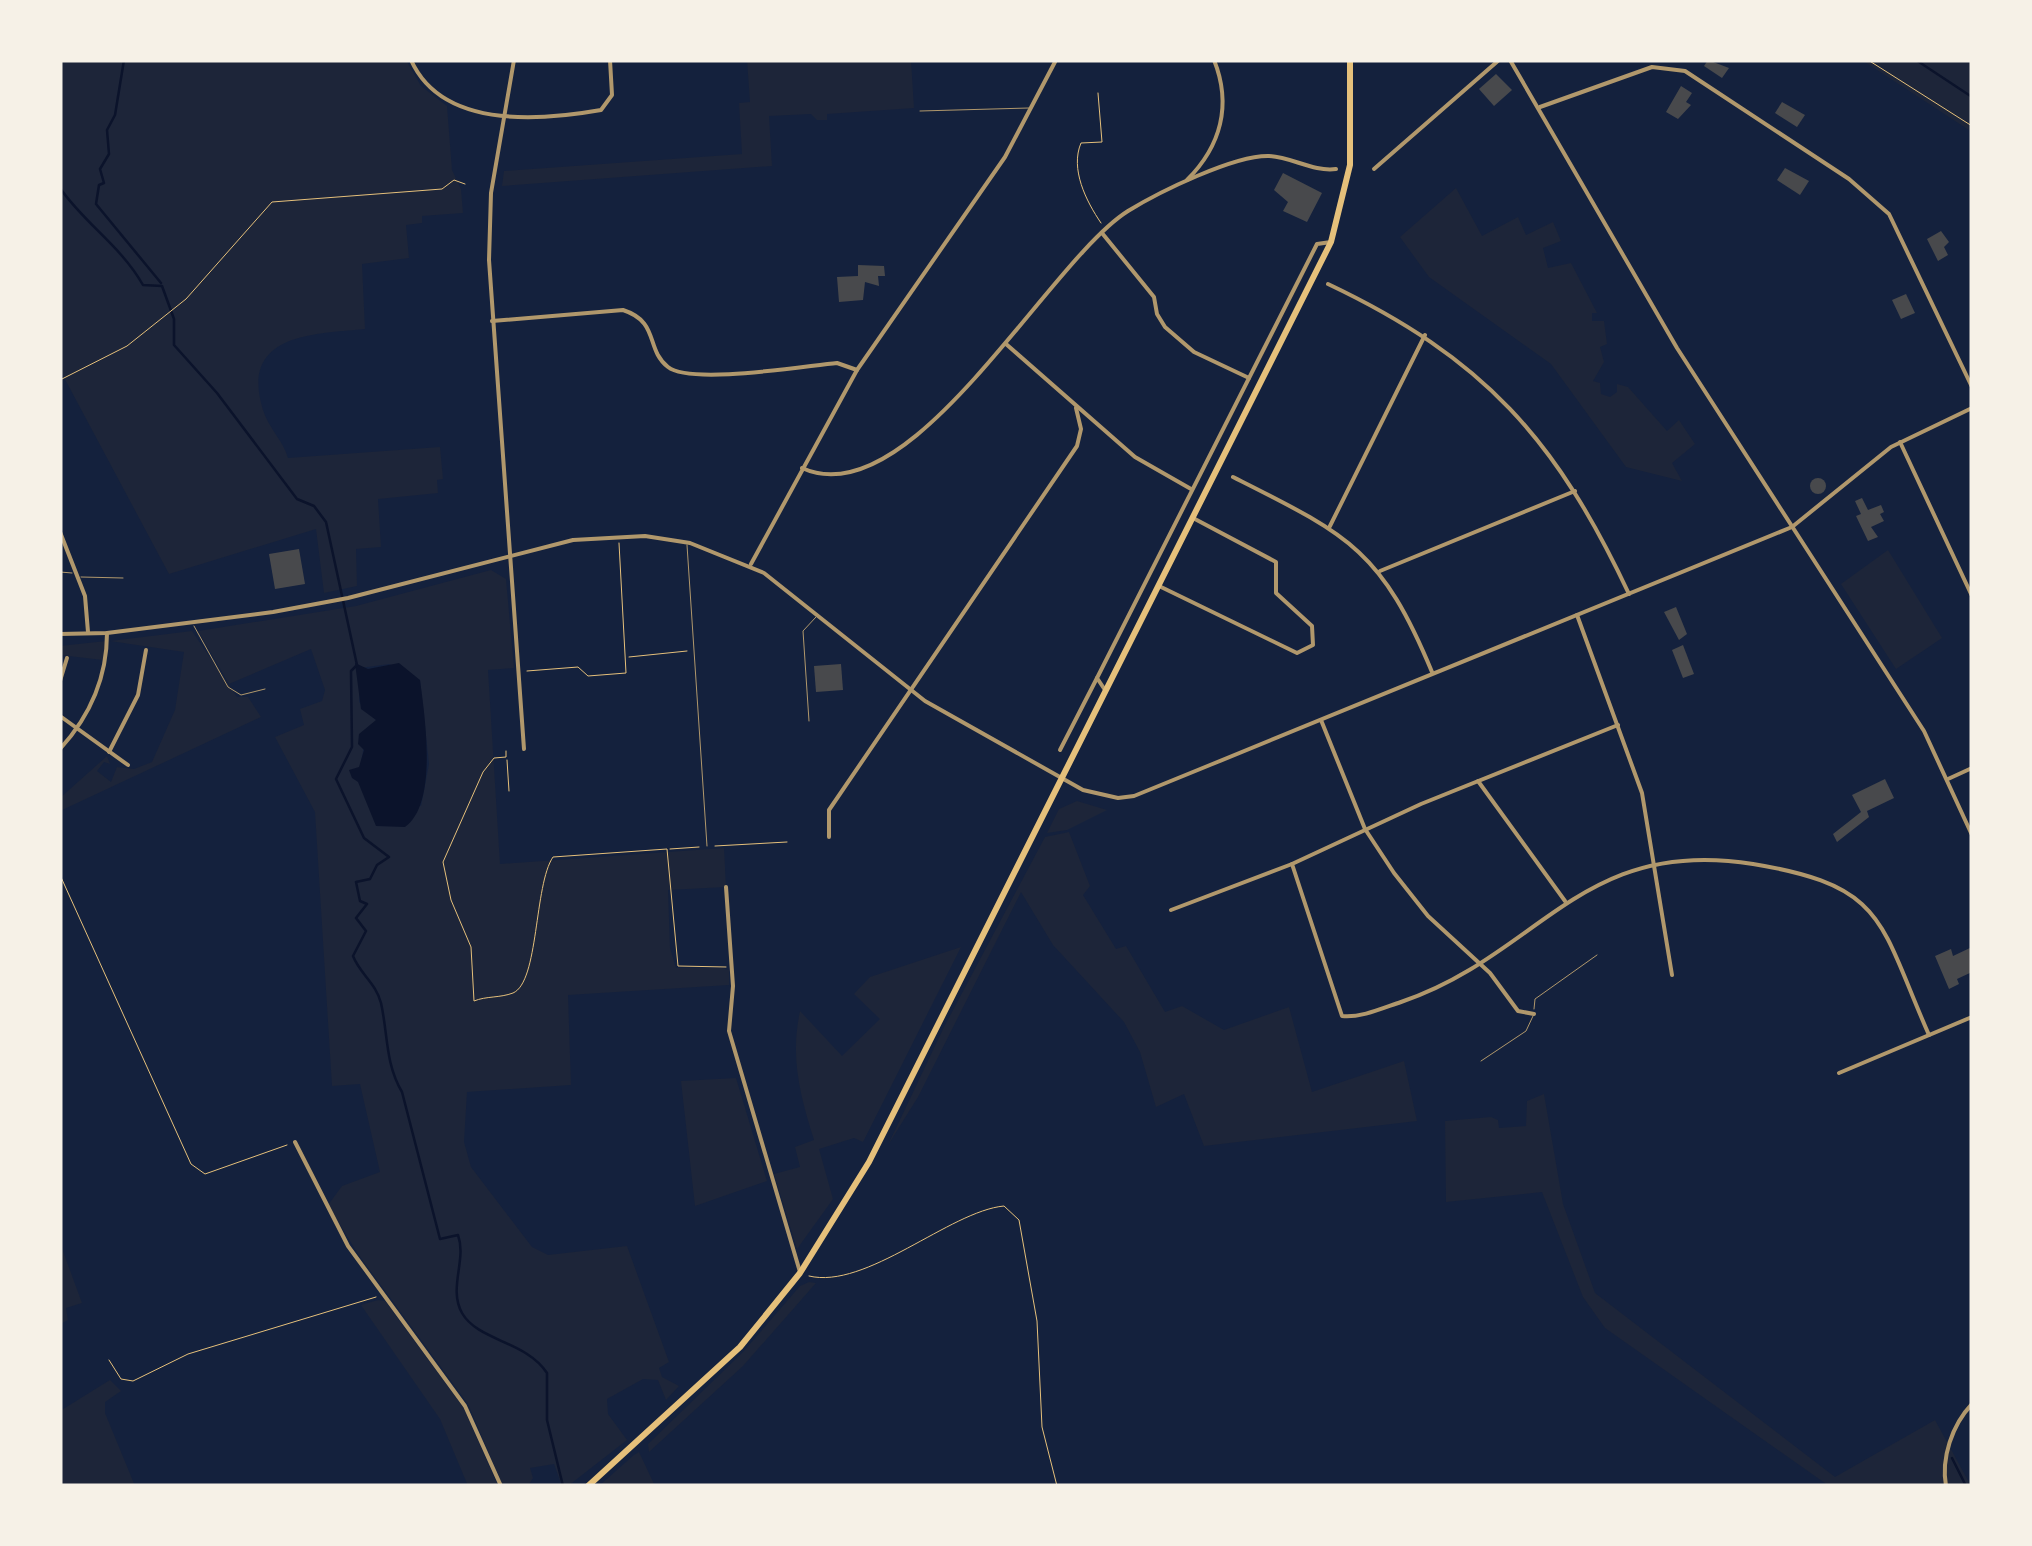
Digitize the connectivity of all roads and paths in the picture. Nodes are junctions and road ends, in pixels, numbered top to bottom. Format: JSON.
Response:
{"nodes":[{"id":1,"x":411,"y":60,"type":"edge"},
{"id":2,"x":514,"y":60,"type":"edge"},
{"id":3,"x":610,"y":60,"type":"edge"},
{"id":4,"x":1056,"y":60,"type":"edge"},
{"id":5,"x":1214,"y":60,"type":"edge"},
{"id":6,"x":1350,"y":60,"type":"edge"},
{"id":7,"x":1500,"y":60,"type":"edge"},
{"id":8,"x":1510,"y":60,"type":"edge"},
{"id":9,"x":1868,"y":60,"type":"edge"},
{"id":10,"x":1098,"y":93,"type":"dead end"},
{"id":11,"x":1032,"y":108,"type":"junction"},
{"id":12,"x":1538,"y":108,"type":"junction"},
{"id":13,"x":920,"y":111,"type":"dead end"},
{"id":14,"x":503,"y":116,"type":"junction"},
{"id":15,"x":1972,"y":126,"type":"edge"},
{"id":16,"x":1374,"y":168,"type":"dead end"},
{"id":17,"x":1336,"y":169,"type":"dead end"},
{"id":18,"x":1184,"y":183,"type":"junction"},
{"id":19,"x":464,"y":184,"type":"dead end"},
{"id":20,"x":1104,"y":231,"type":"junction"},
{"id":21,"x":1332,"y":242,"type":"junction"},
{"id":22,"x":1328,"y":284,"type":"dead end"},
{"id":23,"x":492,"y":321,"type":"junction"},
{"id":24,"x":1426,"y":335,"type":"junction"},
{"id":25,"x":1006,"y":344,"type":"junction"},
{"id":26,"x":857,"y":370,"type":"junction"},
{"id":27,"x":1248,"y":378,"type":"junction"},
{"id":28,"x":60,"y":380,"type":"edge"},
{"id":29,"x":1972,"y":387,"type":"edge"},
{"id":30,"x":1076,"y":408,"type":"junction"},
{"id":31,"x":1972,"y":408,"type":"edge"},
{"id":32,"x":1900,"y":442,"type":"junction"},
{"id":33,"x":802,"y":468,"type":"junction"},
{"id":34,"x":1233,"y":477,"type":"dead end"},
{"id":35,"x":1192,"y":490,"type":"junction"},
{"id":36,"x":1576,"y":491,"type":"junction"},
{"id":37,"x":1193,"y":518,"type":"junction"},
{"id":38,"x":1330,"y":526,"type":"junction"},
{"id":39,"x":1792,"y":527,"type":"junction"},
{"id":40,"x":60,"y":532,"type":"edge"},
{"id":41,"x":618,"y":535,"type":"junction"},
{"id":42,"x":687,"y":542,"type":"junction"},
{"id":43,"x":510,"y":556,"type":"junction"},
{"id":44,"x":750,"y":565,"type":"junction"},
{"id":45,"x":1380,"y":571,"type":"junction"},
{"id":46,"x":60,"y":572,"type":"edge"},
{"id":47,"x":78,"y":575,"type":"junction"},
{"id":48,"x":123,"y":578,"type":"dead end"},
{"id":49,"x":1160,"y":586,"type":"junction"},
{"id":50,"x":1971,"y":592,"type":"edge"},
{"id":51,"x":1628,"y":594,"type":"junction"},
{"id":52,"x":818,"y":614,"type":"junction"},
{"id":53,"x":1576,"y":616,"type":"junction"},
{"id":54,"x":192,"y":624,"type":"junction"},
{"id":55,"x":107,"y":633,"type":"junction"},
{"id":56,"x":60,"y":634,"type":"edge"},
{"id":57,"x":88,"y":635,"type":"junction"},
{"id":58,"x":146,"y":650,"type":"dead end"},
{"id":59,"x":694,"y":650,"type":"junction"},
{"id":60,"x":67,"y":658,"type":"dead end"},
{"id":61,"x":626,"y":658,"type":"junction"},
{"id":62,"x":519,"y":672,"type":"junction"},
{"id":63,"x":1433,"y":674,"type":"junction"},
{"id":64,"x":1098,"y":678,"type":"junction"},
{"id":65,"x":60,"y":681,"type":"edge"},
{"id":66,"x":266,"y":689,"type":"dead end"},
{"id":67,"x":910,"y":690,"type":"junction"},
{"id":68,"x":1106,"y":690,"type":"junction"},
{"id":69,"x":60,"y":716,"type":"edge"},
{"id":70,"x":809,"y":720,"type":"dead end"},
{"id":71,"x":1322,"y":720,"type":"junction"},
{"id":72,"x":1618,"y":725,"type":"junction"},
{"id":73,"x":78,"y":728,"type":"junction"},
{"id":74,"x":60,"y":749,"type":"edge"},
{"id":75,"x":506,"y":750,"type":"dead end"},
{"id":76,"x":524,"y":750,"type":"dead end"},
{"id":77,"x":1060,"y":750,"type":"dead end"},
{"id":78,"x":108,"y":752,"type":"junction"},
{"id":79,"x":506,"y":756,"type":"junction"},
{"id":80,"x":128,"y":765,"type":"dead end"},
{"id":81,"x":1972,"y":768,"type":"edge"},
{"id":82,"x":1062,"y":778,"type":"junction"},
{"id":83,"x":1948,"y":779,"type":"junction"},
{"id":84,"x":1478,"y":781,"type":"junction"},
{"id":85,"x":509,"y":791,"type":"dead end"},
{"id":86,"x":1365,"y":830,"type":"junction"},
{"id":87,"x":1972,"y":835,"type":"edge"},
{"id":88,"x":830,"y":837,"type":"dead end"},
{"id":89,"x":786,"y":842,"type":"dead end"},
{"id":90,"x":707,"y":846,"type":"junction"},
{"id":91,"x":667,"y":849,"type":"junction"},
{"id":92,"x":1292,"y":864,"type":"junction"},
{"id":93,"x":1656,"y":864,"type":"junction"},
{"id":94,"x":60,"y":875,"type":"edge"},
{"id":95,"x":726,"y":887,"type":"dead end"},
{"id":96,"x":1565,"y":901,"type":"junction"},
{"id":97,"x":1171,"y":910,"type":"dead end"},
{"id":98,"x":1597,"y":955,"type":"dead end"},
{"id":99,"x":1481,"y":965,"type":"junction"},
{"id":100,"x":732,"y":971,"type":"junction"},
{"id":101,"x":1672,"y":975,"type":"dead end"},
{"id":102,"x":1534,"y":1014,"type":"junction"},
{"id":103,"x":1972,"y":1016,"type":"edge"},
{"id":104,"x":1929,"y":1035,"type":"junction"},
{"id":105,"x":1481,"y":1061,"type":"dead end"},
{"id":106,"x":1839,"y":1073,"type":"dead end"},
{"id":107,"x":295,"y":1142,"type":"joint"},
{"id":108,"x":800,"y":1273,"type":"junction"},
{"id":109,"x":384,"y":1294,"type":"junction"},
{"id":110,"x":109,"y":1360,"type":"dead end"},
{"id":111,"x":1972,"y":1404,"type":"edge"},
{"id":112,"x":501,"y":1486,"type":"edge"},
{"id":113,"x":588,"y":1486,"type":"edge"},
{"id":114,"x":1057,"y":1486,"type":"edge"},
{"id":115,"x":1946,"y":1486,"type":"edge"}],
"edges":[{"from":1,"to":14,"type":"street"},
{"from":2,"to":14,"type":"street"},
{"from":3,"to":14,"type":"street"},
{"from":4,"to":11,"type":"street"},
{"from":5,"to":18,"type":"street"},
{"from":6,"to":21,"type":"main road"},
{"from":7,"to":16,"type":"street"},
{"from":8,"to":12,"type":"street"},
{"from":9,"to":15,"type":"path"},
{"from":10,"to":20,"type":"path"},
{"from":11,"to":13,"type":"lane"},
{"from":11,"to":26,"type":"street"},
{"from":12,"to":29,"type":"street"},
{"from":12,"to":39,"type":"street"},
{"from":14,"to":23,"type":"street"},
{"from":17,"to":18,"type":"street"},
{"from":18,"to":20,"type":"street"},
{"from":19,"to":28,"type":"path"},
{"from":20,"to":25,"type":"street"},
{"from":20,"to":27,"type":"street"},
{"from":21,"to":27,"type":"street"},
{"from":21,"to":37,"type":"main road"},
{"from":22,"to":24,"type":"street"},
{"from":23,"to":26,"type":"street"},
{"from":23,"to":43,"type":"street"},
{"from":24,"to":36,"type":"street"},
{"from":24,"to":38,"type":"street"},
{"from":25,"to":30,"type":"street"},
{"from":25,"to":33,"type":"street"},
{"from":26,"to":33,"type":"street"},
{"from":27,"to":35,"type":"street"},
{"from":30,"to":35,"type":"street"},
{"from":30,"to":67,"type":"street"},
{"from":31,"to":32,"type":"street"},
{"from":32,"to":39,"type":"street"},
{"from":32,"to":50,"type":"street"},
{"from":33,"to":44,"type":"street"},
{"from":34,"to":38,"type":"street"},
{"from":35,"to":64,"type":"street"},
{"from":36,"to":45,"type":"street"},
{"from":36,"to":51,"type":"street"},
{"from":37,"to":49,"type":"main road"},
{"from":37,"to":49,"type":"street"},
{"from":38,"to":45,"type":"street"},
{"from":39,"to":51,"type":"street"},
{"from":39,"to":83,"type":"street"},
{"from":40,"to":47,"type":"street"},
{"from":41,"to":42,"type":"street"},
{"from":41,"to":43,"type":"street"},
{"from":41,"to":61,"type":"path"},
{"from":42,"to":44,"type":"street"},
{"from":42,"to":59,"type":"lane"},
{"from":43,"to":54,"type":"street"},
{"from":43,"to":62,"type":"street"},
{"from":44,"to":52,"type":"street"},
{"from":45,"to":63,"type":"street"},
{"from":46,"to":47,"type":"lane"},
{"from":47,"to":48,"type":"lane"},
{"from":47,"to":57,"type":"street"},
{"from":49,"to":68,"type":"main road"},
{"from":51,"to":53,"type":"street"},
{"from":52,"to":67,"type":"street"},
{"from":52,"to":70,"type":"lane"},
{"from":53,"to":63,"type":"street"},
{"from":53,"to":72,"type":"street"},
{"from":54,"to":55,"type":"street"},
{"from":54,"to":66,"type":"lane"},
{"from":55,"to":57,"type":"street"},
{"from":55,"to":73,"type":"street"},
{"from":56,"to":57,"type":"street"},
{"from":58,"to":78,"type":"street"},
{"from":59,"to":61,"type":"path"},
{"from":59,"to":90,"type":"lane"},
{"from":60,"to":65,"type":"street"},
{"from":61,"to":62,"type":"path"},
{"from":62,"to":76,"type":"street"},
{"from":63,"to":71,"type":"street"},
{"from":64,"to":68,"type":"street"},
{"from":64,"to":77,"type":"street"},
{"from":67,"to":82,"type":"street"},
{"from":67,"to":88,"type":"street"},
{"from":68,"to":82,"type":"main road"},
{"from":69,"to":73,"type":"street"},
{"from":71,"to":82,"type":"street"},
{"from":71,"to":86,"type":"street"},
{"from":72,"to":84,"type":"street"},
{"from":72,"to":93,"type":"street"},
{"from":73,"to":74,"type":"street"},
{"from":73,"to":78,"type":"street"},
{"from":75,"to":79,"type":"path"},
{"from":78,"to":80,"type":"street"},
{"from":79,"to":85,"type":"path"},
{"from":79,"to":91,"type":"path"},
{"from":81,"to":83,"type":"street"},
{"from":82,"to":108,"type":"main road"},
{"from":83,"to":87,"type":"street"},
{"from":84,"to":86,"type":"street"},
{"from":84,"to":96,"type":"street"},
{"from":86,"to":92,"type":"street"},
{"from":86,"to":99,"type":"street"},
{"from":89,"to":90,"type":"path"},
{"from":90,"to":91,"type":"path"},
{"from":91,"to":100,"type":"path"},
{"from":92,"to":97,"type":"street"},
{"from":92,"to":99,"type":"street"},
{"from":93,"to":96,"type":"street"},
{"from":93,"to":101,"type":"street"},
{"from":93,"to":104,"type":"street"},
{"from":94,"to":107,"type":"path"},
{"from":95,"to":100,"type":"street"},
{"from":96,"to":99,"type":"street"},
{"from":98,"to":102,"type":"lane"},
{"from":99,"to":102,"type":"street"},
{"from":100,"to":108,"type":"street"},
{"from":102,"to":105,"type":"lane"},
{"from":103,"to":104,"type":"street"},
{"from":104,"to":106,"type":"street"},
{"from":107,"to":109,"type":"street"},
{"from":108,"to":113,"type":"main road"},
{"from":108,"to":114,"type":"path"},
{"from":109,"to":110,"type":"path"},
{"from":109,"to":112,"type":"street"},
{"from":111,"to":115,"type":"street"}]}
